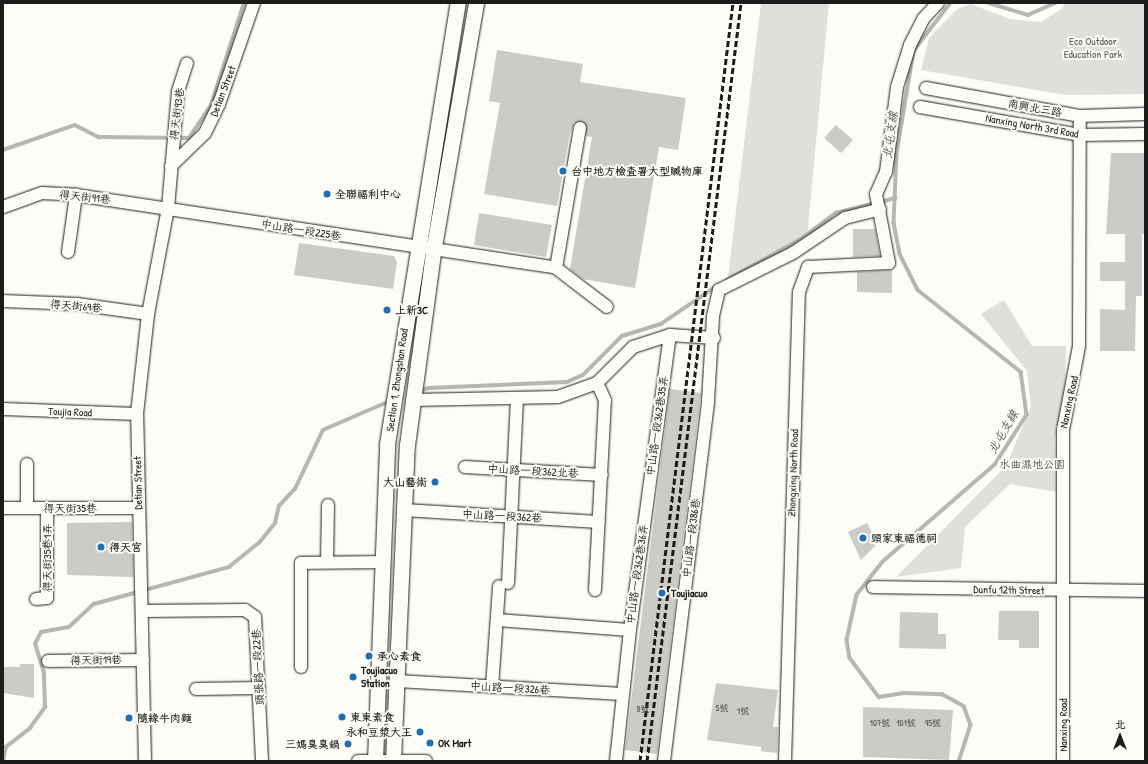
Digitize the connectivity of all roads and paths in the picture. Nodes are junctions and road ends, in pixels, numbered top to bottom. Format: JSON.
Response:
{"nodes":[{"id":1,"x":254,"y":3,"type":"edge"},
{"id":2,"x":458,"y":3,"type":"edge"},
{"id":3,"x":476,"y":3,"type":"edge"},
{"id":4,"x":938,"y":3,"type":"edge"},
{"id":5,"x":187,"y":63,"type":"dead end"},
{"id":6,"x":926,"y":88,"type":"dead end"},
{"id":7,"x":920,"y":107,"type":"dead end"},
{"id":8,"x":1145,"y":114,"type":"edge"},
{"id":9,"x":1080,"y":116,"type":"junction"},
{"id":10,"x":580,"y":128,"type":"dead end"},
{"id":11,"x":1145,"y":134,"type":"edge"},
{"id":12,"x":1080,"y":135,"type":"junction"},
{"id":13,"x":171,"y":166,"type":"junction"},
{"id":14,"x":76,"y":194,"type":"junction"},
{"id":15,"x":3,"y":207,"type":"edge"},
{"id":16,"x":168,"y":208,"type":"junction"},
{"id":17,"x":880,"y":209,"type":"junction"},
{"id":18,"x":418,"y":250,"type":"junction"},
{"id":19,"x":68,"y":252,"type":"dead end"},
{"id":20,"x":433,"y":252,"type":"junction"},
{"id":21,"x":556,"y":268,"type":"junction"},
{"id":22,"x":3,"y":301,"type":"edge"},
{"id":23,"x":607,"y":306,"type":"dead end"},
{"id":24,"x":148,"y":314,"type":"junction"},
{"id":25,"x":670,"y":335,"type":"junction"},
{"id":26,"x":714,"y":338,"type":"junction"},
{"id":27,"x":597,"y":383,"type":"junction"},
{"id":28,"x":517,"y":399,"type":"junction"},
{"id":29,"x":412,"y":400,"type":"junction"},
{"id":30,"x":3,"y":409,"type":"edge"},
{"id":31,"x":137,"y":414,"type":"junction"},
{"id":32,"x":26,"y":464,"type":"dead end"},
{"id":33,"x":465,"y":467,"type":"dead end"},
{"id":34,"x":513,"y":470,"type":"junction"},
{"id":35,"x":602,"y":475,"type":"junction"},
{"id":36,"x":328,"y":505,"type":"dead end"},
{"id":37,"x":3,"y":508,"type":"edge"},
{"id":38,"x":26,"y":508,"type":"junction"},
{"id":39,"x":46,"y":508,"type":"junction"},
{"id":40,"x":138,"y":508,"type":"junction"},
{"id":41,"x":404,"y":510,"type":"junction"},
{"id":42,"x":511,"y":516,"type":"junction"},
{"id":43,"x":645,"y":518,"type":"joint"},
{"id":44,"x":599,"y":522,"type":"junction"},
{"id":45,"x":328,"y":562,"type":"junction"},
{"id":46,"x":384,"y":562,"type":"junction"},
{"id":47,"x":873,"y":587,"type":"dead end"},
{"id":48,"x":595,"y":590,"type":"dead end"},
{"id":49,"x":1145,"y":591,"type":"edge"},
{"id":50,"x":1063,"y":592,"type":"junction"},
{"id":51,"x":36,"y":599,"type":"dead end"},
{"id":52,"x":142,"y":611,"type":"junction"},
{"id":53,"x":497,"y":620,"type":"junction"},
{"id":54,"x":630,"y":630,"type":"junction"},
{"id":55,"x":143,"y":660,"type":"junction"},
{"id":56,"x":48,"y":661,"type":"dead end"},
{"id":57,"x":301,"y":667,"type":"dead end"},
{"id":58,"x":398,"y":682,"type":"junction"},
{"id":59,"x":492,"y":687,"type":"junction"},
{"id":60,"x":259,"y":688,"type":"junction"},
{"id":61,"x":196,"y":689,"type":"dead end"},
{"id":62,"x":624,"y":694,"type":"junction"},
{"id":63,"x":375,"y":760,"type":"edge"},
{"id":64,"x":145,"y":761,"type":"edge"},
{"id":65,"x":262,"y":761,"type":"edge"},
{"id":66,"x":358,"y":761,"type":"edge"},
{"id":67,"x":393,"y":761,"type":"edge"},
{"id":68,"x":426,"y":761,"type":"edge"},
{"id":69,"x":616,"y":761,"type":"edge"},
{"id":70,"x":664,"y":761,"type":"edge"},
{"id":71,"x":785,"y":761,"type":"edge"},
{"id":72,"x":1063,"y":761,"type":"edge"}],
"edges":[{"from":1,"to":13,"type":"street","name":"Detian Street"},
{"from":2,"to":18,"type":"main road","name":"Section 1, Zhongshan Road"},
{"from":3,"to":20,"type":"main road","name":"Section 1, Zhongshan Road"},
{"from":4,"to":17,"type":"street"},
{"from":5,"to":13,"type":"street","name":"得天街93巷"},
{"from":6,"to":9,"type":"street","name":"南興北三路"},
{"from":7,"to":12,"type":"street","name":"Nanxing North 3rd Road"},
{"from":8,"to":9,"type":"street","name":"南興北三路"},
{"from":9,"to":12,"type":"street","name":"Nanxing Road"},
{"from":10,"to":21,"type":"street"},
{"from":11,"to":12,"type":"street","name":"Nanxing North 3rd Road"},
{"from":12,"to":50,"type":"street","name":"Nanxing Road"},
{"from":13,"to":16,"type":"street","name":"得天街93巷"},
{"from":14,"to":15,"type":"street","name":"得天街91巷"},
{"from":14,"to":16,"type":"street","name":"得天街91巷"},
{"from":14,"to":19,"type":"street"},
{"from":16,"to":18,"type":"street","name":"中山路一段225巷"},
{"from":16,"to":24,"type":"street","name":"Detian Street"},
{"from":17,"to":26,"type":"street","name":"中山路一段386巷"},
{"from":17,"to":71,"type":"street","name":"Zhongxing North Road"},
{"from":18,"to":20,"type":"street","name":"中山路一段225巷"},
{"from":18,"to":46,"type":"main road","name":"Section 1, Zhongshan Road"},
{"from":20,"to":21,"type":"street","name":"中山路一段225巷"},
{"from":20,"to":29,"type":"main road","name":"Section 1, Zhongshan Road"},
{"from":21,"to":23,"type":"street"},
{"from":22,"to":24,"type":"street","name":"得天街69巷"},
{"from":24,"to":31,"type":"street","name":"Detian Street"},
{"from":25,"to":26,"type":"street"},
{"from":25,"to":27,"type":"street"},
{"from":25,"to":43,"type":"street","name":"中山路一段362巷35弄"},
{"from":26,"to":70,"type":"street","name":"中山路一段386巷"},
{"from":27,"to":28,"type":"street"},
{"from":27,"to":35,"type":"street"},
{"from":28,"to":29,"type":"street"},
{"from":28,"to":34,"type":"street"},
{"from":29,"to":41,"type":"main road","name":"Section 1, Zhongshan Road"},
{"from":30,"to":31,"type":"street","name":"Toujia Road"},
{"from":31,"to":40,"type":"street","name":"Detian Street"},
{"from":32,"to":38,"type":"street"},
{"from":33,"to":34,"type":"street","name":"中山路一段362北巷"},
{"from":34,"to":35,"type":"street","name":"中山路一段362北巷"},
{"from":34,"to":42,"type":"street"},
{"from":35,"to":44,"type":"street"},
{"from":36,"to":45,"type":"street"},
{"from":37,"to":38,"type":"street","name":"得天街35巷"},
{"from":38,"to":39,"type":"street","name":"得天街35巷"},
{"from":39,"to":40,"type":"street","name":"得天街35巷"},
{"from":39,"to":51,"type":"street","name":"得天街35巷1弄"},
{"from":40,"to":52,"type":"street","name":"Detian Street"},
{"from":41,"to":42,"type":"street","name":"中山路一段362巷"},
{"from":41,"to":58,"type":"main road","name":"Section 1, Zhongshan Road"},
{"from":42,"to":44,"type":"street","name":"中山路一段362巷"},
{"from":42,"to":53,"type":"street"},
{"from":43,"to":54,"type":"street","name":"中山路一段362巷36弄"},
{"from":44,"to":48,"type":"street"},
{"from":45,"to":46,"type":"street"},
{"from":45,"to":57,"type":"street"},
{"from":46,"to":63,"type":"main road","name":"Section 1, Zhongshan Road"},
{"from":47,"to":50,"type":"street","name":"Dunfu 12th Street"},
{"from":49,"to":50,"type":"street","name":"Dunfu 12th Street"},
{"from":50,"to":72,"type":"street","name":"Nanxing Road"},
{"from":52,"to":55,"type":"street","name":"Detian Street"},
{"from":52,"to":60,"type":"street","name":"頭張路一段22巷"},
{"from":53,"to":54,"type":"street"},
{"from":53,"to":59,"type":"street"},
{"from":54,"to":62,"type":"street","name":"中山路一段362巷36弄"},
{"from":55,"to":56,"type":"street","name":"得天街19巷"},
{"from":55,"to":64,"type":"street","name":"Detian Street"},
{"from":58,"to":59,"type":"street","name":"中山路一段326巷"},
{"from":58,"to":67,"type":"main road","name":"Section 1, Zhongshan Road"},
{"from":59,"to":62,"type":"street","name":"中山路一段326巷"},
{"from":60,"to":61,"type":"street"},
{"from":60,"to":65,"type":"street","name":"頭張路一段22巷"},
{"from":62,"to":69,"type":"street","name":"中山路一段362巷36弄"},
{"from":63,"to":66,"type":"street"},
{"from":63,"to":67,"type":"street"},
{"from":67,"to":68,"type":"street"}]}
